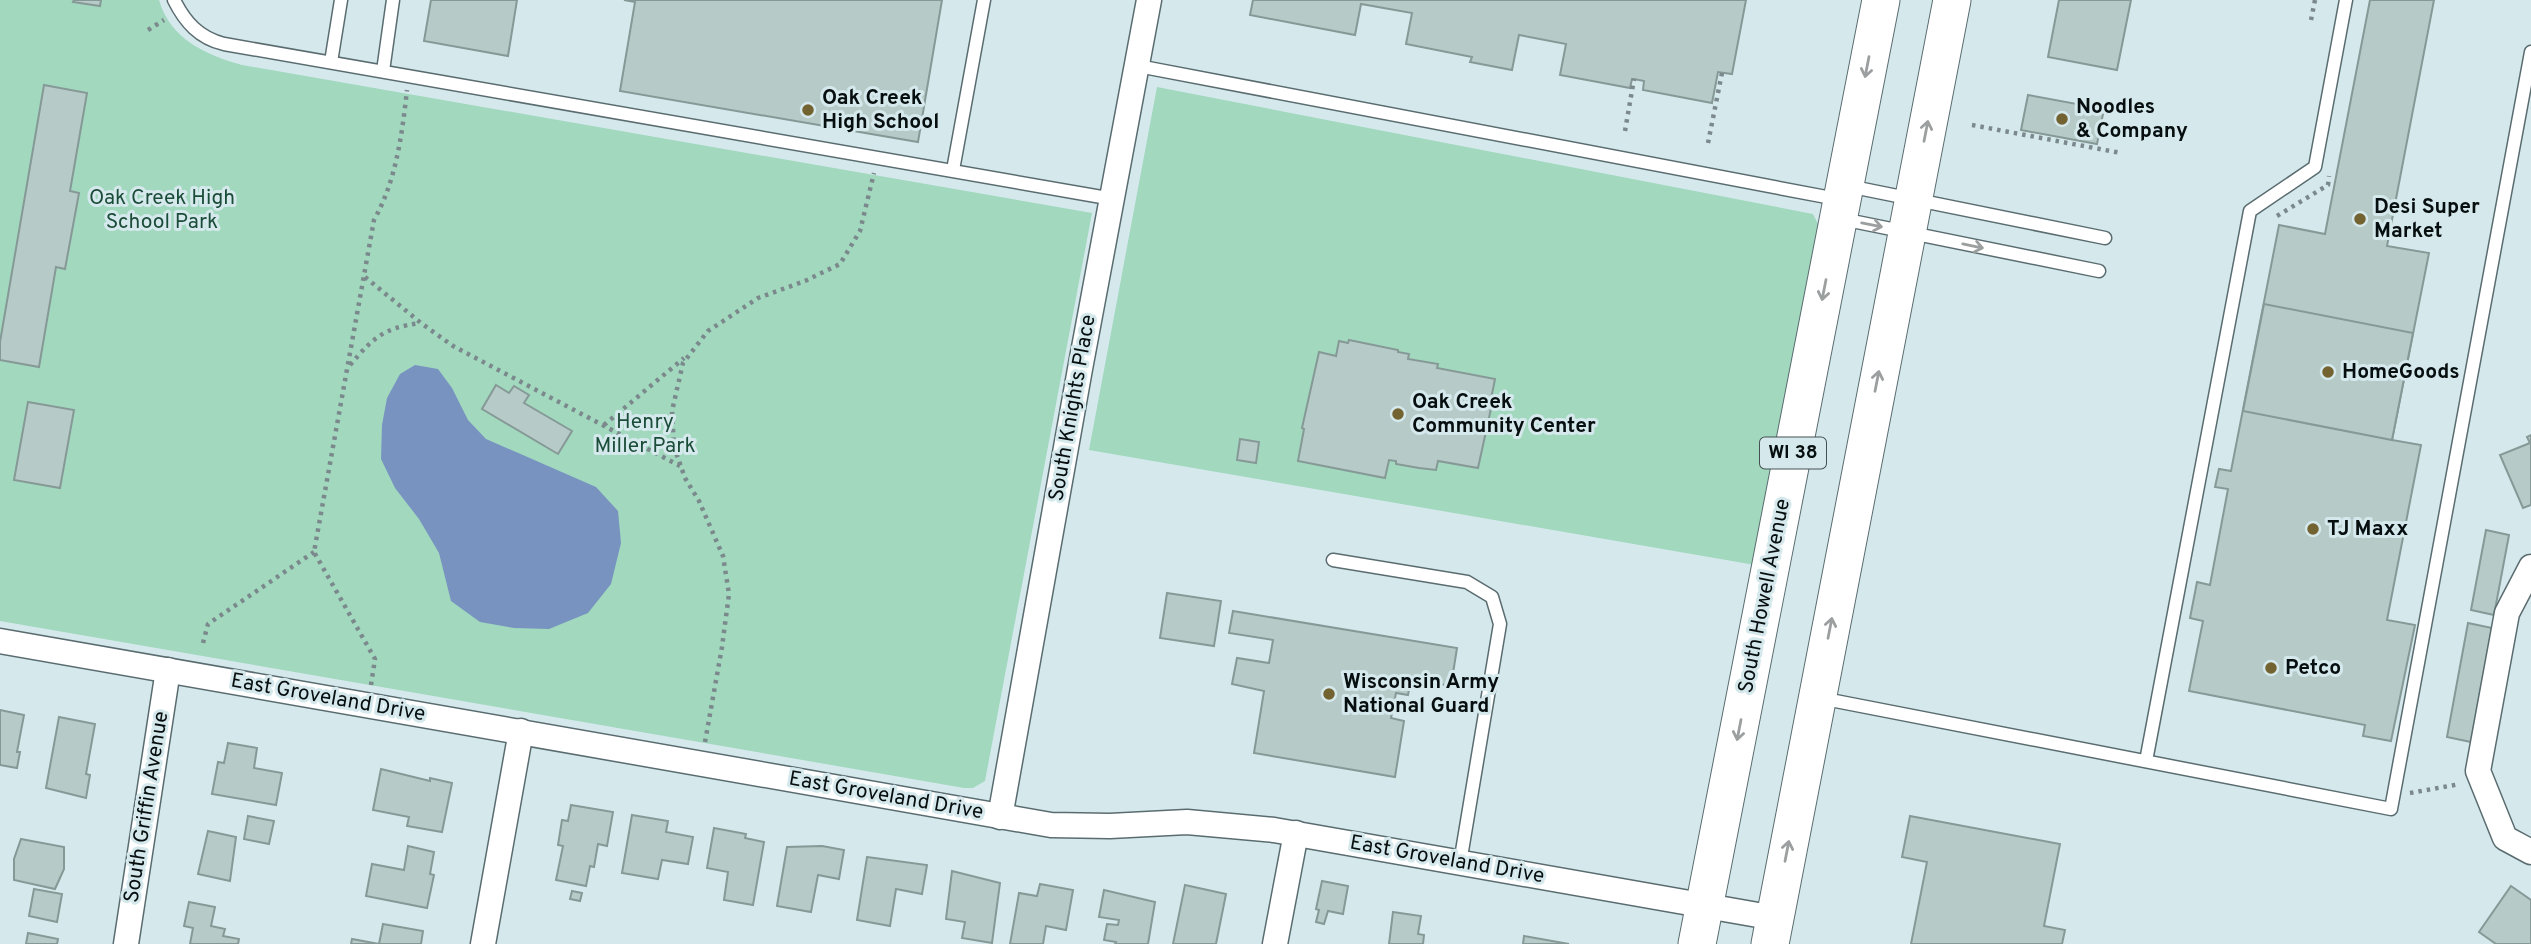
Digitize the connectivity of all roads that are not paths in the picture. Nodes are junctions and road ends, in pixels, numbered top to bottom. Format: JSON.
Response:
{"nodes":[{"id":1,"x":174,"y":0,"type":"edge"},
{"id":2,"x":341,"y":0,"type":"edge"},
{"id":3,"x":393,"y":0,"type":"edge"},
{"id":4,"x":984,"y":0,"type":"edge"},
{"id":5,"x":1149,"y":0,"type":"edge"},
{"id":6,"x":1881,"y":0,"type":"edge"},
{"id":7,"x":1952,"y":0,"type":"edge"},
{"id":8,"x":2346,"y":0,"type":"edge"},
{"id":9,"x":2531,"y":52,"type":"edge"},
{"id":10,"x":331,"y":62,"type":"junction"},
{"id":11,"x":1138,"y":66,"type":"junction"},
{"id":12,"x":383,"y":71,"type":"junction"},
{"id":13,"x":953,"y":170,"type":"junction"},
{"id":14,"x":1113,"y":199,"type":"junction"},
{"id":15,"x":1841,"y":201,"type":"junction"},
{"id":16,"x":1910,"y":215,"type":"junction"},
{"id":17,"x":2105,"y":238,"type":"dead end"},
{"id":18,"x":2099,"y":271,"type":"dead end"},
{"id":19,"x":1333,"y":559,"type":"dead end"},
{"id":20,"x":2531,"y":567,"type":"edge"},
{"id":21,"x":0,"y":641,"type":"edge"},
{"id":22,"x":168,"y":670,"type":"junction"},
{"id":23,"x":1817,"y":698,"type":"junction"},
{"id":24,"x":521,"y":731,"type":"junction"},
{"id":25,"x":2146,"y":761,"type":"junction"},
{"id":26,"x":1000,"y":817,"type":"junction"},
{"id":27,"x":1296,"y":833,"type":"junction"},
{"id":28,"x":2531,"y":852,"type":"edge"},
{"id":29,"x":1460,"y":863,"type":"junction"},
{"id":30,"x":1704,"y":906,"type":"junction"},
{"id":31,"x":1772,"y":931,"type":"edge"},
{"id":32,"x":125,"y":944,"type":"edge"},
{"id":33,"x":483,"y":944,"type":"edge"},
{"id":34,"x":1275,"y":944,"type":"edge"},
{"id":35,"x":1697,"y":944,"type":"edge"}],
"edges":[{"from":1,"to":10,"type":"lane"},
{"from":2,"to":10,"type":"lane"},
{"from":3,"to":12,"type":"lane"},
{"from":4,"to":13,"type":"lane"},
{"from":5,"to":11,"type":"street","name":"South Knights Place"},
{"from":6,"to":15,"type":"main road","name":"South Howell Avenue","number":"WI 38","one_way":true},
{"from":16,"to":7,"type":"main road","one_way":true},
{"from":8,"to":25,"type":"lane"},
{"from":9,"to":25,"type":"lane"},
{"from":10,"to":12,"type":"lane"},
{"from":11,"to":14,"type":"street","name":"South Knights Place"},
{"from":11,"to":15,"type":"lane"},
{"from":12,"to":13,"type":"lane"},
{"from":13,"to":14,"type":"lane"},
{"from":14,"to":26,"type":"street","name":"South Knights Place"},
{"from":15,"to":16,"type":"lane"},
{"from":15,"to":16,"type":"lane","one_way":true},
{"from":15,"to":30,"type":"main road","name":"South Howell Avenue","number":"WI 38","one_way":true},
{"from":16,"to":17,"type":"lane"},
{"from":16,"to":18,"type":"lane","one_way":true},
{"from":23,"to":16,"type":"main road","one_way":true},
{"from":19,"to":29,"type":"lane"},
{"from":20,"to":28,"type":"street"},
{"from":21,"to":22,"type":"street","name":"East Groveland Drive"},
{"from":22,"to":24,"type":"street","name":"East Groveland Drive"},
{"from":22,"to":32,"type":"street","name":"South Griffin Avenue"},
{"from":23,"to":25,"type":"lane"},
{"from":31,"to":23,"type":"main road","one_way":true},
{"from":24,"to":26,"type":"street","name":"East Groveland Drive"},
{"from":24,"to":33,"type":"street"},
{"from":26,"to":27,"type":"street","name":"East Groveland Drive"},
{"from":27,"to":29,"type":"street","name":"East Groveland Drive"},
{"from":27,"to":34,"type":"street"},
{"from":29,"to":30,"type":"street","name":"East Groveland Drive"},
{"from":30,"to":31,"type":"street","name":"East Groveland Drive"},
{"from":30,"to":35,"type":"main road","name":"South Howell Avenue","number":"WI 38"}]}
